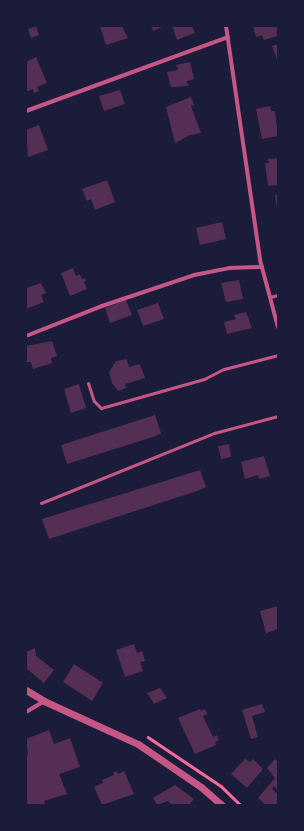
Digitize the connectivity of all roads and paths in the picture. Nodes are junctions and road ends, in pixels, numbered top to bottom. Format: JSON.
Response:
{"nodes":[{"id":1,"x":226,"y":26,"type":"edge"},
{"id":2,"x":228,"y":37,"type":"junction"},
{"id":3,"x":26,"y":111,"type":"edge"},
{"id":4,"x":262,"y":267,"type":"junction"},
{"id":5,"x":278,"y":295,"type":"edge"},
{"id":6,"x":270,"y":297,"type":"junction"},
{"id":7,"x":278,"y":327,"type":"edge"},
{"id":8,"x":26,"y":336,"type":"edge"},
{"id":9,"x":278,"y":355,"type":"edge"},
{"id":10,"x":88,"y":383,"type":"dead end"},
{"id":11,"x":278,"y":416,"type":"edge"},
{"id":12,"x":41,"y":503,"type":"dead end"},
{"id":13,"x":26,"y":690,"type":"edge"},
{"id":14,"x":44,"y":701,"type":"junction"},
{"id":15,"x":26,"y":712,"type":"edge"},
{"id":16,"x":222,"y":805,"type":"edge"}],
"edges":[{"from":1,"to":2,"type":"street"},
{"from":2,"to":3,"type":"street"},
{"from":2,"to":4,"type":"street"},
{"from":4,"to":6,"type":"street"},
{"from":4,"to":8,"type":"street"},
{"from":5,"to":6,"type":"lane"},
{"from":6,"to":7,"type":"street"},
{"from":9,"to":10,"type":"lane"},
{"from":11,"to":12,"type":"lane"},
{"from":13,"to":14,"type":"street"},
{"from":14,"to":15,"type":"street"},
{"from":14,"to":16,"type":"street"}]}
